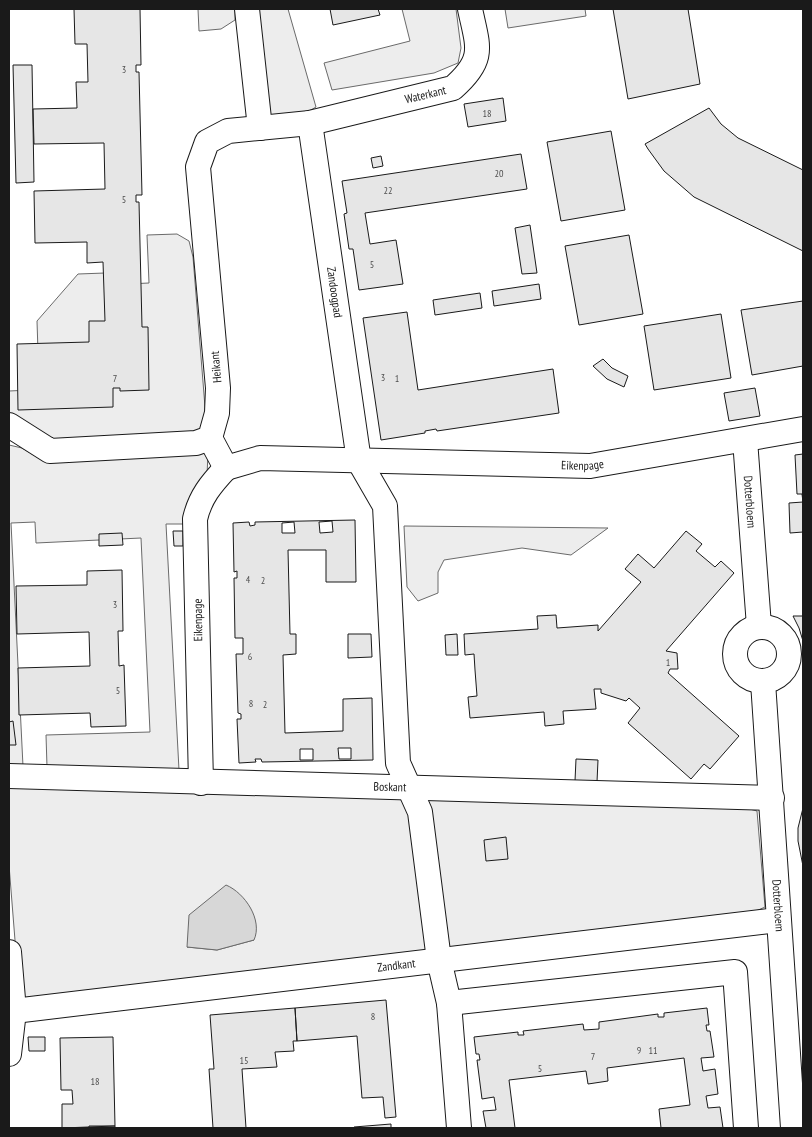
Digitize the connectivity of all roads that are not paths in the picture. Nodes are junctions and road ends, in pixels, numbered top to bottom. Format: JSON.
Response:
{"nodes":[{"id":1,"x":247,"y":9,"type":"edge"},
{"id":2,"x":470,"y":9,"type":"edge"},
{"id":3,"x":310,"y":123,"type":"junction"},
{"id":4,"x":260,"y":128,"type":"junction"},
{"id":5,"x":9,"y":425,"type":"edge"},
{"id":6,"x":803,"y":430,"type":"edge"},
{"id":7,"x":210,"y":438,"type":"junction"},
{"id":8,"x":745,"y":440,"type":"junction"},
{"id":9,"x":359,"y":461,"type":"junction"},
{"id":10,"x":226,"y":468,"type":"junction"},
{"id":11,"x":759,"y":626,"type":"junction"},
{"id":12,"x":763,"y":682,"type":"junction"},
{"id":13,"x":9,"y":776,"type":"edge"},
{"id":14,"x":201,"y":783,"type":"junction"},
{"id":15,"x":409,"y":788,"type":"junction"},
{"id":16,"x":772,"y":798,"type":"junction"},
{"id":17,"x":778,"y":920,"type":"junction"},
{"id":18,"x":9,"y":952,"type":"edge"},
{"id":19,"x":439,"y":960,"type":"junction"},
{"id":20,"x":449,"y":1003,"type":"junction"},
{"id":21,"x":14,"y":1011,"type":"junction"},
{"id":22,"x":9,"y":1054,"type":"edge"},
{"id":23,"x":459,"y":1128,"type":"edge"},
{"id":24,"x":746,"y":1128,"type":"edge"},
{"id":25,"x":793,"y":1128,"type":"edge"}],
"edges":[{"from":1,"to":4,"type":"street"},
{"from":2,"to":3,"type":"street","name":"Waterkant"},
{"from":3,"to":4,"type":"street","name":"Heikant"},
{"from":3,"to":9,"type":"street","name":"Zandoogpad"},
{"from":4,"to":7,"type":"street","name":"Heikant"},
{"from":5,"to":7,"type":"street"},
{"from":6,"to":8,"type":"street","name":"Eikenpage"},
{"from":7,"to":10,"type":"street"},
{"from":8,"to":9,"type":"street","name":"Eikenpage"},
{"from":8,"to":11,"type":"street","name":"Dotterbloem"},
{"from":9,"to":10,"type":"street","name":"Eikenpage"},
{"from":9,"to":15,"type":"street"},
{"from":10,"to":14,"type":"street","name":"Eikenpage"},
{"from":11,"to":12,"type":"street"},
{"from":11,"to":12,"type":"street"},
{"from":12,"to":16,"type":"street","name":"Dotterbloem"},
{"from":13,"to":14,"type":"street","name":"Boskant"},
{"from":14,"to":15,"type":"street","name":"Boskant"},
{"from":15,"to":16,"type":"street","name":"Boskant"},
{"from":15,"to":19,"type":"street"},
{"from":16,"to":17,"type":"street","name":"Dotterbloem"},
{"from":17,"to":19,"type":"street","name":"Zandkant"},
{"from":17,"to":25,"type":"street","name":"Dotterbloem"},
{"from":18,"to":21,"type":"street"},
{"from":19,"to":20,"type":"street"},
{"from":19,"to":21,"type":"street","name":"Zandkant"},
{"from":20,"to":23,"type":"street"},
{"from":20,"to":24,"type":"street"},
{"from":21,"to":22,"type":"street"}]}
